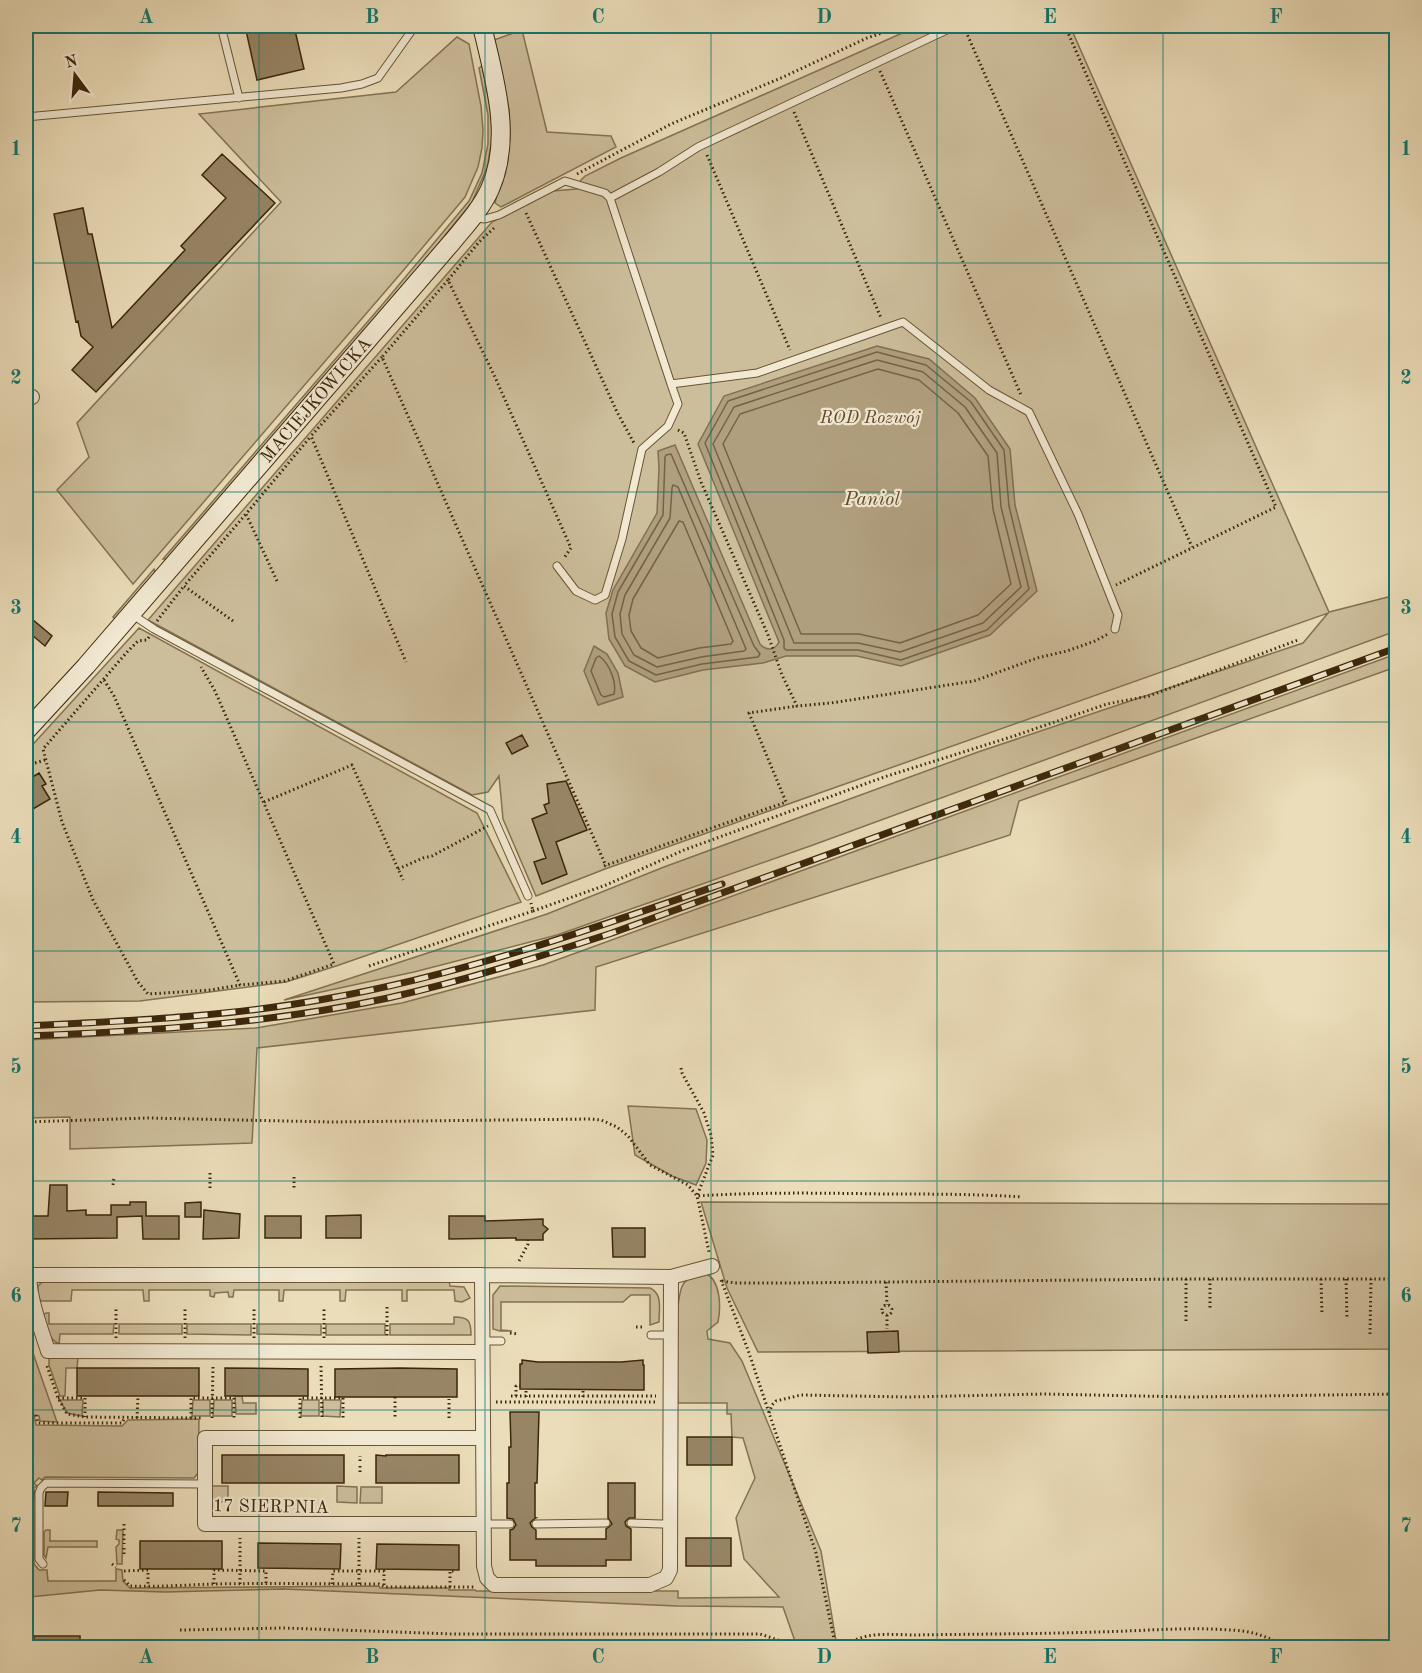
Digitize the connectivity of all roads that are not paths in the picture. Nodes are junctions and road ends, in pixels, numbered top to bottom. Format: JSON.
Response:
{"nodes":[{"id":1,"x":221,"y":26,"type":"edge"},
{"id":2,"x":415,"y":26,"type":"edge"},
{"id":3,"x":482,"y":26,"type":"edge"},
{"id":4,"x":953,"y":27,"type":"dead end"},
{"id":5,"x":239,"y":98,"type":"junction"},
{"id":6,"x":26,"y":117,"type":"edge"},
{"id":7,"x":610,"y":198,"type":"junction"},
{"id":8,"x":472,"y":217,"type":"junction"},
{"id":9,"x":671,"y":384,"type":"junction"},
{"id":10,"x":557,"y":566,"type":"road end"},
{"id":11,"x":131,"y":613,"type":"junction"},
{"id":12,"x":1115,"y":629,"type":"road end"},
{"id":13,"x":26,"y":731,"type":"edge"},
{"id":14,"x":528,"y":896,"type":"road end"},
{"id":15,"x":712,"y":1266,"type":"road end"},
{"id":16,"x":27,"y":1275,"type":"edge"},
{"id":17,"x":482,"y":1275,"type":"junction"},
{"id":18,"x":671,"y":1276,"type":"junction"},
{"id":19,"x":651,"y":1335,"type":"dead end"},
{"id":20,"x":671,"y":1335,"type":"junction"},
{"id":21,"x":501,"y":1341,"type":"dead end"},
{"id":22,"x":482,"y":1347,"type":"junction"},
{"id":23,"x":482,"y":1438,"type":"junction"},
{"id":24,"x":205,"y":1484,"type":"junction"},
{"id":25,"x":606,"y":1523,"type":"dead end"},
{"id":26,"x":631,"y":1523,"type":"dead end"},
{"id":27,"x":671,"y":1523,"type":"junction"},
{"id":28,"x":484,"y":1524,"type":"junction"},
{"id":29,"x":510,"y":1524,"type":"dead end"},
{"id":30,"x":536,"y":1524,"type":"dead end"},
{"id":31,"x":43,"y":1564,"type":"dead end"}],
"edges":[{"from":1,"to":5,"type":"lane"},
{"from":2,"to":5,"type":"lane"},
{"from":3,"to":8,"type":"street","name":"MACIEJKOWICKA"},
{"from":4,"to":7,"type":"lane"},
{"from":5,"to":6,"type":"lane"},
{"from":7,"to":8,"type":"lane"},
{"from":7,"to":9,"type":"lane"},
{"from":8,"to":11,"type":"street","name":"MACIEJKOWICKA"},
{"from":9,"to":10,"type":"lane"},
{"from":9,"to":12,"type":"lane"},
{"from":11,"to":13,"type":"street","name":"MACIEJKOWICKA"},
{"from":11,"to":14,"type":"lane"},
{"from":15,"to":18,"type":"street"},
{"from":16,"to":17,"type":"street"},
{"from":16,"to":22,"type":"street"},
{"from":17,"to":18,"type":"street"},
{"from":17,"to":22,"type":"street"},
{"from":18,"to":20,"type":"street"},
{"from":19,"to":20,"type":"lane"},
{"from":20,"to":27,"type":"street"},
{"from":21,"to":22,"type":"lane"},
{"from":22,"to":23,"type":"street"},
{"from":23,"to":24,"type":"street","name":"17 SIERPNIA"},
{"from":23,"to":28,"type":"street"},
{"from":24,"to":28,"type":"street","name":"17 SIERPNIA"},
{"from":24,"to":31,"type":"lane"},
{"from":25,"to":30,"type":"lane"},
{"from":26,"to":27,"type":"lane"},
{"from":27,"to":28,"type":"street"},
{"from":28,"to":29,"type":"lane"}]}
